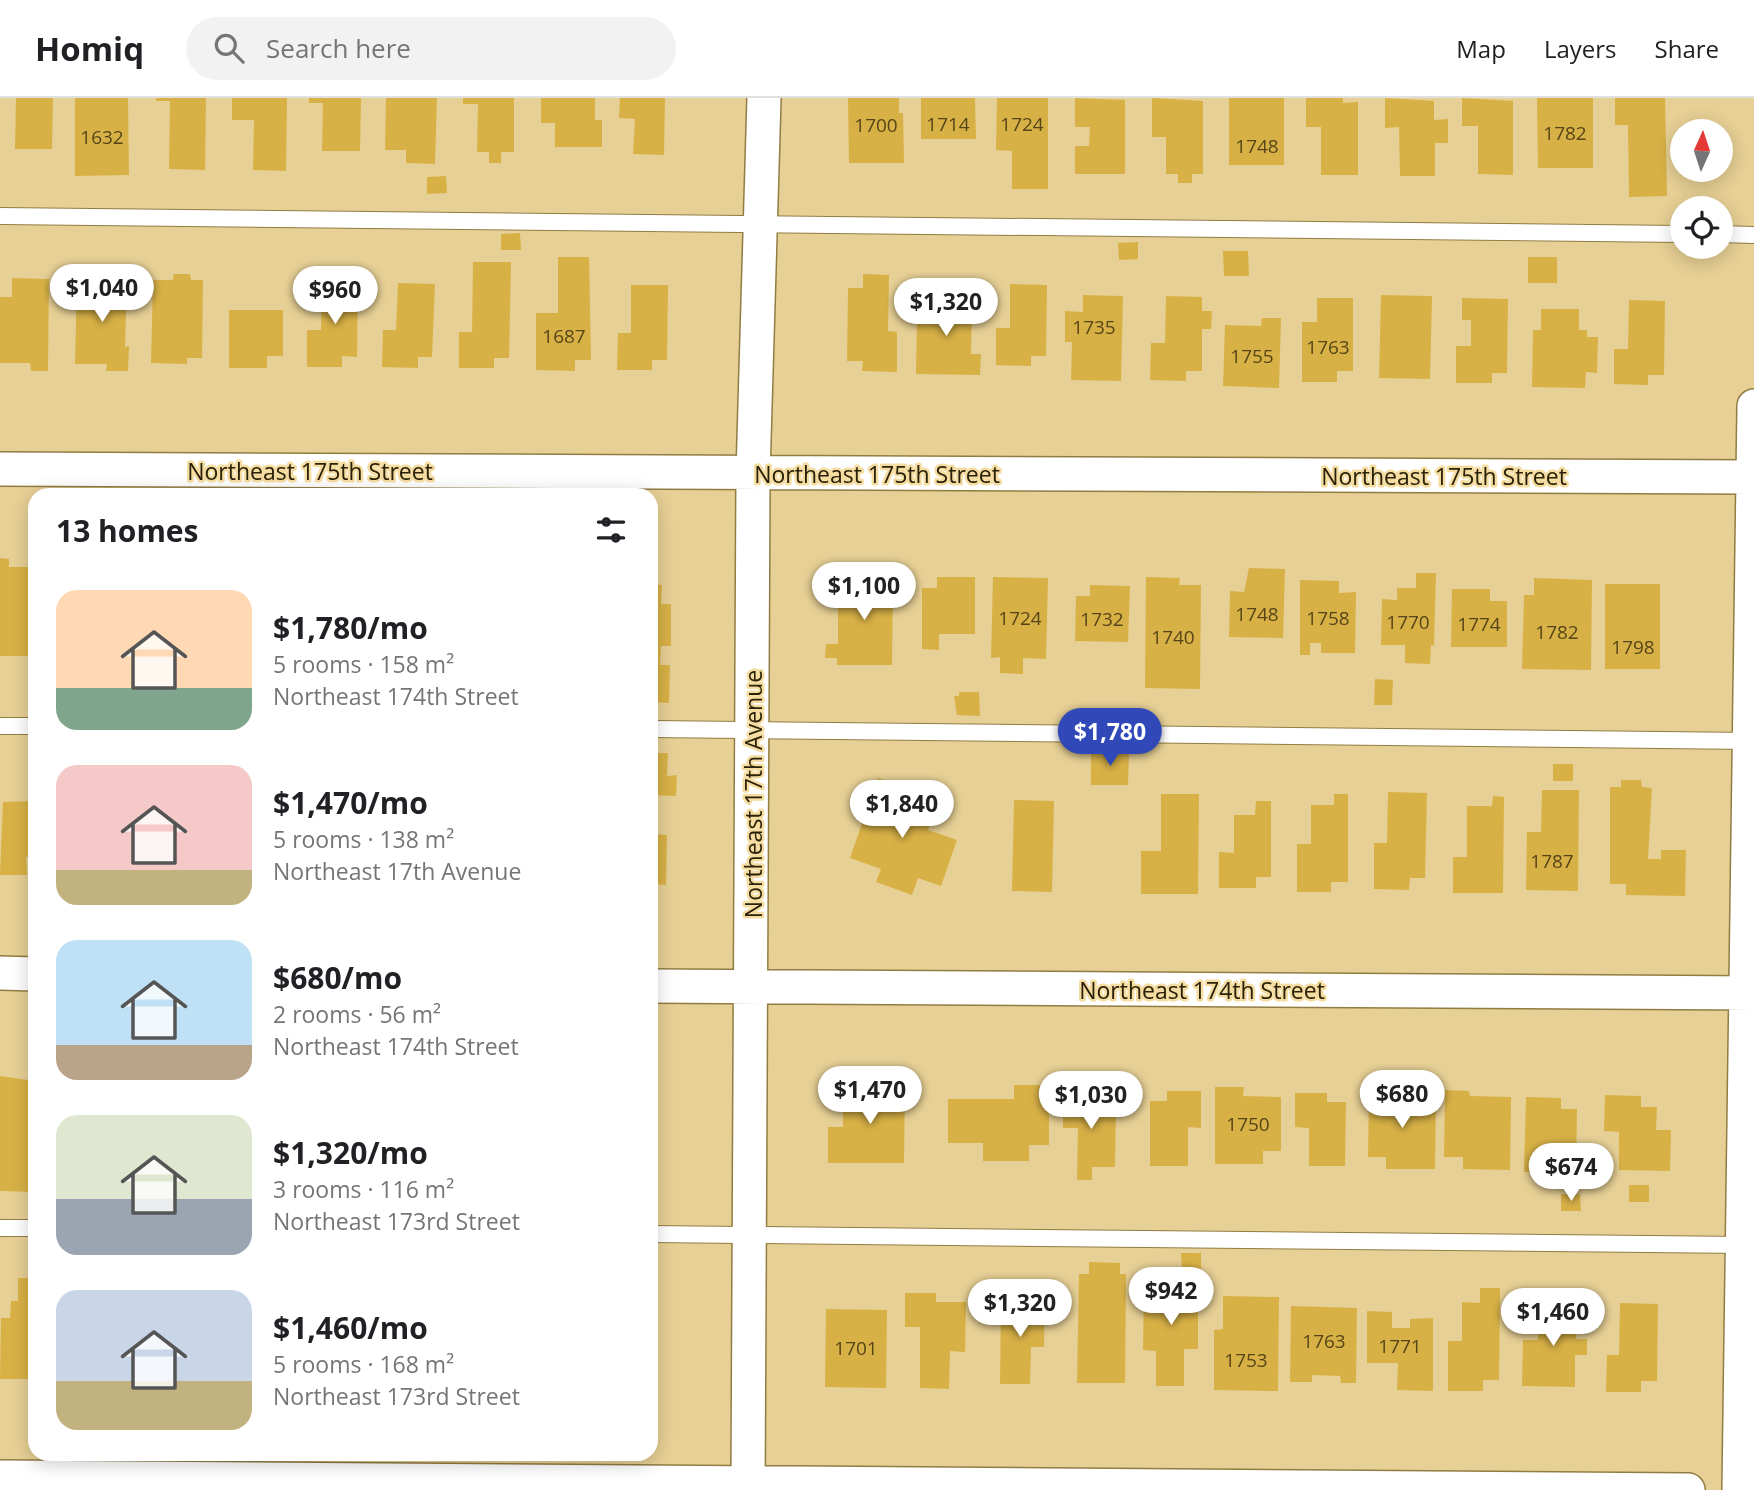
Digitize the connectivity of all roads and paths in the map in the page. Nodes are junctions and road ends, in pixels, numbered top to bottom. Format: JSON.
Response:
{"nodes":[{"id":1,"x":764,"y":98,"type":"edge"},
{"id":2,"x":0,"y":216,"type":"edge"},
{"id":3,"x":760,"y":224,"type":"junction"},
{"id":4,"x":1670,"y":234,"type":"edge"},
{"id":5,"x":1733,"y":234,"type":"edge"},
{"id":6,"x":1754,"y":235,"type":"edge"},
{"id":7,"x":1754,"y":406,"type":"edge"},
{"id":8,"x":0,"y":469,"type":"edge"},
{"id":9,"x":753,"y":474,"type":"junction"},
{"id":10,"x":1753,"y":477,"type":"edge"},
{"id":11,"x":0,"y":726,"type":"edge"},
{"id":12,"x":28,"y":726,"type":"edge"},
{"id":13,"x":658,"y":729,"type":"edge"},
{"id":14,"x":752,"y":729,"type":"junction"},
{"id":15,"x":1751,"y":741,"type":"edge"},
{"id":16,"x":0,"y":973,"type":"edge"},
{"id":17,"x":28,"y":974,"type":"edge"},
{"id":18,"x":658,"y":986,"type":"edge"},
{"id":19,"x":752,"y":988,"type":"junction"},
{"id":20,"x":1750,"y":993,"type":"edge"},
{"id":21,"x":0,"y":1228,"type":"edge"},
{"id":22,"x":28,"y":1228,"type":"edge"},
{"id":23,"x":658,"y":1234,"type":"edge"},
{"id":24,"x":750,"y":1236,"type":"junction"},
{"id":25,"x":1748,"y":1245,"type":"edge"},
{"id":26,"x":0,"y":1477,"type":"edge"},
{"id":27,"x":748,"y":1486,"type":"edge"},
{"id":28,"x":1688,"y":1490,"type":"edge"},
{"id":29,"x":1740,"y":1490,"type":"edge"}],
"edges":[{"from":1,"to":3,"type":"street","name":"Northeast 17th Avenue"},
{"from":2,"to":3,"type":"lane"},
{"from":3,"to":4,"type":"lane"},
{"from":3,"to":9,"type":"street","name":"Northeast 17th Avenue"},
{"from":5,"to":6,"type":"lane"},
{"from":7,"to":10,"type":"street"},
{"from":8,"to":9,"type":"street","name":"Northeast 175th Street"},
{"from":9,"to":10,"type":"street","name":"Northeast 175th Street"},
{"from":9,"to":14,"type":"street","name":"Northeast 17th Avenue"},
{"from":10,"to":15,"type":"street"},
{"from":11,"to":12,"type":"lane"},
{"from":13,"to":14,"type":"lane"},
{"from":14,"to":15,"type":"lane"},
{"from":14,"to":19,"type":"street","name":"Northeast 17th Avenue"},
{"from":15,"to":20,"type":"street"},
{"from":16,"to":17,"type":"street"},
{"from":18,"to":19,"type":"street","name":"Northeast 174th Street"},
{"from":19,"to":20,"type":"street","name":"Northeast 174th Street"},
{"from":19,"to":24,"type":"street","name":"Northeast 17th Avenue"},
{"from":20,"to":25,"type":"street"},
{"from":21,"to":22,"type":"lane"},
{"from":23,"to":24,"type":"lane"},
{"from":24,"to":25,"type":"lane"},
{"from":24,"to":27,"type":"street","name":"Northeast 17th Avenue"},
{"from":25,"to":29,"type":"street"},
{"from":26,"to":27,"type":"street"},
{"from":27,"to":28,"type":"street"}]}
